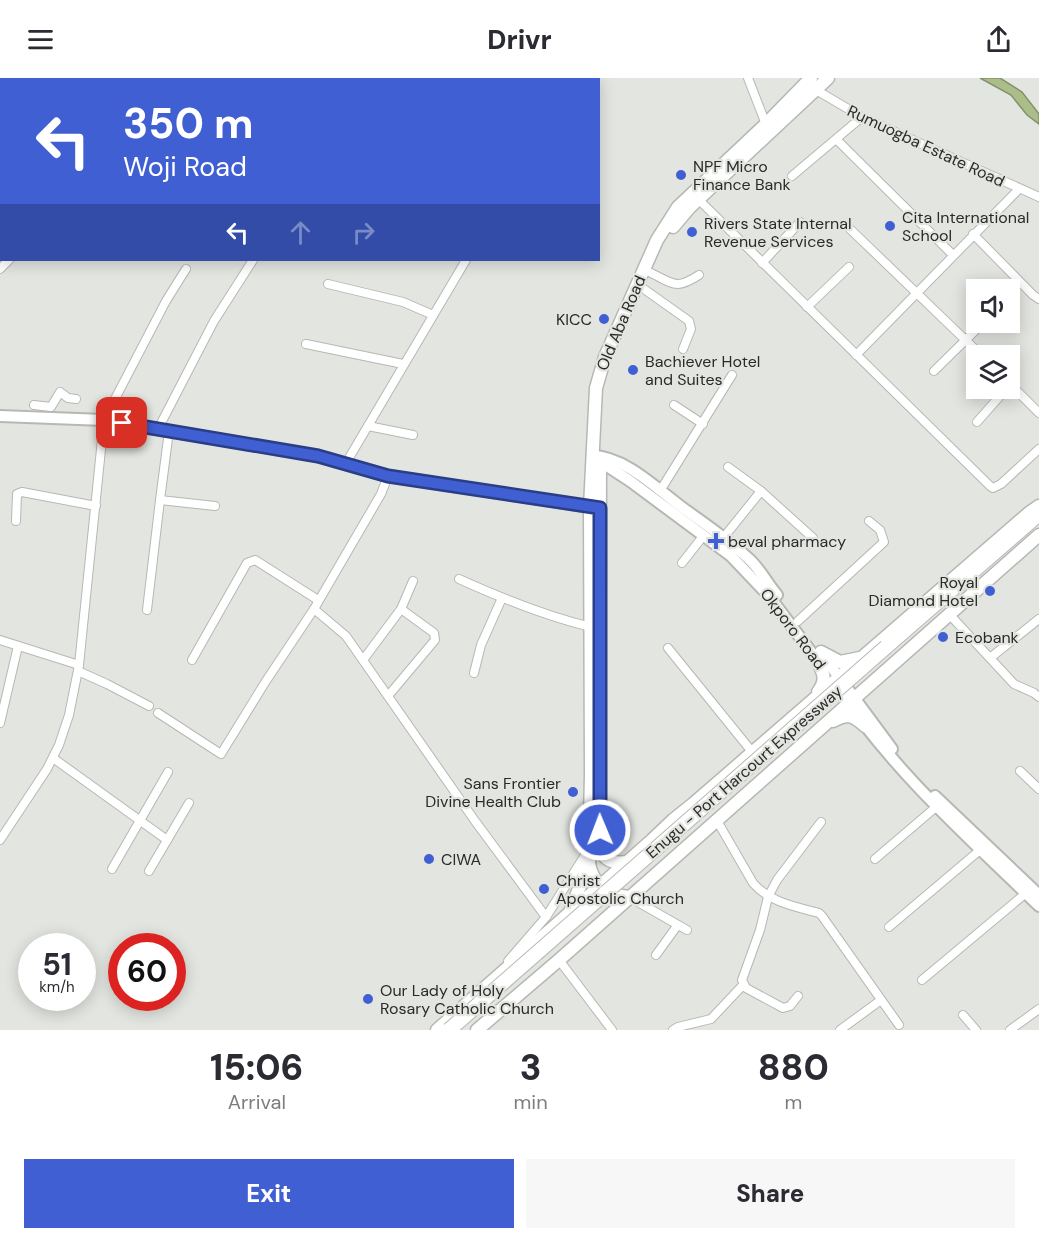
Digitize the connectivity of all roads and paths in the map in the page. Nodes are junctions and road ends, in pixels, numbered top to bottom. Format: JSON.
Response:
{"nodes":[{"id":1,"x":748,"y":78,"type":"edge"},
{"id":2,"x":828,"y":78,"type":"edge"},
{"id":3,"x":813,"y":84,"type":"edge"},
{"id":4,"x":862,"y":117,"type":"junction"},
{"id":5,"x":768,"y":129,"type":"junction"},
{"id":6,"x":837,"y":140,"type":"junction"},
{"id":7,"x":792,"y":176,"type":"dead end"},
{"id":8,"x":1019,"y":189,"type":"junction"},
{"id":9,"x":1039,"y":197,"type":"edge"},
{"id":10,"x":698,"y":199,"type":"junction"},
{"id":11,"x":800,"y":222,"type":"dead end"},
{"id":12,"x":849,"y":228,"type":"dead end"},
{"id":13,"x":973,"y":234,"type":"junction"},
{"id":14,"x":953,"y":255,"type":"junction"},
{"id":15,"x":252,"y":261,"type":"edge"},
{"id":16,"x":463,"y":261,"type":"edge"},
{"id":17,"x":762,"y":263,"type":"junction"},
{"id":18,"x":849,"y":267,"type":"dead end"},
{"id":19,"x":186,"y":269,"type":"dead end"},
{"id":20,"x":651,"y":273,"type":"junction"},
{"id":21,"x":699,"y":275,"type":"dead end"},
{"id":22,"x":328,"y":284,"type":"dead end"},
{"id":23,"x":644,"y":289,"type":"junction"},
{"id":24,"x":917,"y":292,"type":"junction"},
{"id":25,"x":1039,"y":299,"type":"edge"},
{"id":26,"x":807,"y":307,"type":"junction"},
{"id":27,"x":433,"y":315,"type":"junction"},
{"id":28,"x":973,"y":333,"type":"edge"},
{"id":29,"x":967,"y":339,"type":"junction"},
{"id":30,"x":306,"y":344,"type":"dead end"},
{"id":31,"x":972,"y":345,"type":"edge"},
{"id":32,"x":683,"y":349,"type":"dead end"},
{"id":33,"x":856,"y":355,"type":"junction"},
{"id":34,"x":403,"y":364,"type":"junction"},
{"id":35,"x":934,"y":371,"type":"dead end"},
{"id":36,"x":732,"y":375,"type":"dead end"},
{"id":37,"x":1020,"y":396,"type":"edge"},
{"id":38,"x":76,"y":399,"type":"dead end"},
{"id":39,"x":997,"y":399,"type":"edge"},
{"id":40,"x":34,"y":405,"type":"dead end"},
{"id":41,"x":674,"y":405,"type":"dead end"},
{"id":42,"x":1039,"y":413,"type":"edge"},
{"id":43,"x":0,"y":416,"type":"edge"},
{"id":44,"x":104,"y":420,"type":"junction"},
{"id":45,"x":977,"y":422,"type":"dead end"},
{"id":46,"x":703,"y":424,"type":"junction"},
{"id":47,"x":368,"y":426,"type":"junction"},
{"id":48,"x":163,"y":430,"type":"junction"},
{"id":49,"x":413,"y":435,"type":"dead end"},
{"id":50,"x":1039,"y":449,"type":"edge"},
{"id":51,"x":596,"y":460,"type":"junction"},
{"id":52,"x":346,"y":463,"type":"junction"},
{"id":53,"x":728,"y":467,"type":"dead end"},
{"id":54,"x":388,"y":476,"type":"junction"},
{"id":55,"x":660,"y":491,"type":"junction"},
{"id":56,"x":761,"y":492,"type":"junction"},
{"id":57,"x":160,"y":500,"type":"junction"},
{"id":58,"x":96,"y":506,"type":"junction"},
{"id":59,"x":1039,"y":506,"type":"edge"},
{"id":60,"x":215,"y":507,"type":"dead end"},
{"id":61,"x":595,"y":508,"type":"junction"},
{"id":62,"x":1039,"y":514,"type":"edge"},
{"id":63,"x":16,"y":521,"type":"dead end"},
{"id":64,"x":869,"y":521,"type":"dead end"},
{"id":65,"x":1039,"y":526,"type":"edge"},
{"id":66,"x":704,"y":535,"type":"junction"},
{"id":67,"x":1039,"y":535,"type":"edge"},
{"id":68,"x":724,"y":537,"type":"junction"},
{"id":69,"x":813,"y":538,"type":"dead end"},
{"id":70,"x":682,"y":563,"type":"dead end"},
{"id":71,"x":459,"y":579,"type":"dead end"},
{"id":72,"x":412,"y":581,"type":"dead end"},
{"id":73,"x":501,"y":598,"type":"junction"},
{"id":74,"x":318,"y":600,"type":"junction"},
{"id":75,"x":314,"y":609,"type":"junction"},
{"id":76,"x":400,"y":609,"type":"junction"},
{"id":77,"x":147,"y":610,"type":"dead end"},
{"id":78,"x":949,"y":614,"type":"junction"},
{"id":79,"x":1039,"y":619,"type":"edge"},
{"id":80,"x":798,"y":621,"type":"junction"},
{"id":81,"x":591,"y":627,"type":"junction"},
{"id":82,"x":0,"y":640,"type":"edge"},
{"id":83,"x":18,"y":646,"type":"junction"},
{"id":84,"x":668,"y":648,"type":"dead end"},
{"id":85,"x":889,"y":650,"type":"junction"},
{"id":86,"x":818,"y":655,"type":"junction"},
{"id":87,"x":864,"y":656,"type":"junction"},
{"id":88,"x":990,"y":658,"type":"junction"},
{"id":89,"x":192,"y":660,"type":"dead end"},
{"id":90,"x":363,"y":660,"type":"junction"},
{"id":91,"x":78,"y":668,"type":"junction"},
{"id":92,"x":474,"y":673,"type":"dead end"},
{"id":93,"x":837,"y":680,"type":"junction"},
{"id":94,"x":388,"y":696,"type":"junction"},
{"id":95,"x":1039,"y":697,"type":"edge"},
{"id":96,"x":851,"y":700,"type":"junction"},
{"id":97,"x":809,"y":703,"type":"junction"},
{"id":98,"x":149,"y":706,"type":"dead end"},
{"id":99,"x":158,"y":713,"type":"dead end"},
{"id":100,"x":0,"y":723,"type":"edge"},
{"id":101,"x":865,"y":726,"type":"junction"},
{"id":102,"x":817,"y":731,"type":"junction"},
{"id":103,"x":753,"y":753,"type":"junction"},
{"id":104,"x":53,"y":758,"type":"junction"},
{"id":105,"x":1020,"y":771,"type":"dead end"},
{"id":106,"x":168,"y":772,"type":"dead end"},
{"id":107,"x":1039,"y":789,"type":"edge"},
{"id":108,"x":189,"y":803,"type":"dead end"},
{"id":109,"x":936,"y":807,"type":"junction"},
{"id":110,"x":716,"y":819,"type":"junction"},
{"id":111,"x":139,"y":821,"type":"junction"},
{"id":112,"x":821,"y":822,"type":"dead end"},
{"id":113,"x":0,"y":840,"type":"edge"},
{"id":114,"x":167,"y":840,"type":"junction"},
{"id":115,"x":652,"y":840,"type":"junction"},
{"id":116,"x":590,"y":848,"type":"junction"},
{"id":117,"x":683,"y":848,"type":"junction"},
{"id":118,"x":980,"y":850,"type":"junction"},
{"id":119,"x":875,"y":859,"type":"dead end"},
{"id":120,"x":627,"y":862,"type":"junction"},
{"id":121,"x":589,"y":863,"type":"junction"},
{"id":122,"x":112,"y":869,"type":"dead end"},
{"id":123,"x":149,"y":871,"type":"dead end"},
{"id":124,"x":600,"y":885,"type":"junction"},
{"id":125,"x":1031,"y":886,"type":"edge"},
{"id":126,"x":1039,"y":895,"type":"edge"},
{"id":127,"x":629,"y":897,"type":"junction"},
{"id":128,"x":768,"y":897,"type":"junction"},
{"id":129,"x":1039,"y":906,"type":"edge"},
{"id":130,"x":569,"y":913,"type":"junction"},
{"id":131,"x":546,"y":917,"type":"junction"},
{"id":132,"x":677,"y":926,"type":"junction"},
{"id":133,"x":889,"y":927,"type":"dead end"},
{"id":134,"x":687,"y":930,"type":"dead end"},
{"id":135,"x":656,"y":955,"type":"dead end"},
{"id":136,"x":559,"y":960,"type":"junction"},
{"id":137,"x":500,"y":975,"type":"junction"},
{"id":138,"x":922,"y":980,"type":"dead end"},
{"id":139,"x":743,"y":985,"type":"junction"},
{"id":140,"x":798,"y":996,"type":"dead end"},
{"id":141,"x":881,"y":1000,"type":"junction"},
{"id":142,"x":1039,"y":1009,"type":"edge"},
{"id":143,"x":963,"y":1015,"type":"dead end"},
{"id":144,"x":899,"y":1025,"type":"dead end"},
{"id":145,"x":437,"y":1030,"type":"edge"},
{"id":146,"x":449,"y":1030,"type":"edge"},
{"id":147,"x":462,"y":1030,"type":"edge"},
{"id":148,"x":477,"y":1030,"type":"edge"},
{"id":149,"x":612,"y":1030,"type":"edge"},
{"id":150,"x":673,"y":1030,"type":"edge"},
{"id":151,"x":840,"y":1030,"type":"edge"},
{"id":152,"x":976,"y":1030,"type":"edge"},
{"id":153,"x":1010,"y":1030,"type":"edge"}],
"edges":[{"from":1,"to":5,"type":"street"},
{"from":2,"to":3,"type":"main road","name":"Old Aba Road"},
{"from":3,"to":4,"type":"street","name":"Rumuogba Estate Road"},
{"from":3,"to":5,"type":"main road","name":"Old Aba Road"},
{"from":4,"to":6,"type":"street"},
{"from":4,"to":8,"type":"street","name":"Rumuogba Estate Road"},
{"from":5,"to":10,"type":"main road","name":"Old Aba Road"},
{"from":5,"to":51,"type":"main road","name":"Old Aba Road"},
{"from":6,"to":7,"type":"street"},
{"from":6,"to":14,"type":"street"},
{"from":8,"to":9,"type":"street","name":"Rumuogba Estate Road"},
{"from":8,"to":13,"type":"street"},
{"from":10,"to":17,"type":"street"},
{"from":10,"to":20,"type":"main road","name":"Old Aba Road"},
{"from":11,"to":17,"type":"street"},
{"from":12,"to":24,"type":"street"},
{"from":13,"to":14,"type":"street"},
{"from":13,"to":25,"type":"street"},
{"from":14,"to":24,"type":"street"},
{"from":15,"to":48,"type":"street"},
{"from":16,"to":27,"type":"street"},
{"from":17,"to":26,"type":"street"},
{"from":18,"to":26,"type":"street"},
{"from":19,"to":44,"type":"street"},
{"from":20,"to":21,"type":"street"},
{"from":20,"to":23,"type":"main road","name":"Old Aba Road"},
{"from":22,"to":27,"type":"street"},
{"from":23,"to":32,"type":"street"},
{"from":23,"to":51,"type":"main road","name":"Old Aba Road"},
{"from":24,"to":29,"type":"street"},
{"from":24,"to":33,"type":"street"},
{"from":26,"to":33,"type":"street"},
{"from":27,"to":34,"type":"street"},
{"from":28,"to":29,"type":"street"},
{"from":29,"to":31,"type":"street"},
{"from":29,"to":35,"type":"street"},
{"from":30,"to":34,"type":"street"},
{"from":33,"to":50,"type":"street"},
{"from":34,"to":47,"type":"street"},
{"from":36,"to":46,"type":"street"},
{"from":37,"to":42,"type":"street"},
{"from":38,"to":40,"type":"street"},
{"from":39,"to":45,"type":"street"},
{"from":41,"to":46,"type":"street"},
{"from":43,"to":44,"type":"main road"},
{"from":44,"to":48,"type":"main road"},
{"from":44,"to":58,"type":"street"},
{"from":46,"to":55,"type":"street"},
{"from":47,"to":49,"type":"street"},
{"from":47,"to":52,"type":"street"},
{"from":48,"to":52,"type":"main road"},
{"from":48,"to":57,"type":"street"},
{"from":51,"to":55,"type":"main road","name":"Okporo Road"},
{"from":51,"to":61,"type":"main road","name":"Old Aba Road"},
{"from":51,"to":66,"type":"main road","name":"Okporo Road"},
{"from":52,"to":54,"type":"main road"},
{"from":53,"to":56,"type":"street"},
{"from":54,"to":61,"type":"main road"},
{"from":54,"to":74,"type":"street"},
{"from":55,"to":68,"type":"main road","name":"Okporo Road"},
{"from":56,"to":68,"type":"street"},
{"from":56,"to":69,"type":"street"},
{"from":57,"to":60,"type":"street"},
{"from":57,"to":77,"type":"street"},
{"from":58,"to":63,"type":"street"},
{"from":58,"to":91,"type":"street"},
{"from":59,"to":87,"type":"main road"},
{"from":61,"to":81,"type":"main road","name":"Old Aba Road"},
{"from":61,"to":120,"type":"main road","name":"Old Aba Road"},
{"from":62,"to":85,"type":"highway","name":"Enugu - Port Harcourt Expressway"},
{"from":64,"to":80,"type":"street"},
{"from":65,"to":85,"type":"highway","name":"Enugu - Port Harcourt Expressway"},
{"from":66,"to":70,"type":"street"},
{"from":66,"to":86,"type":"main road","name":"Okporo Road"},
{"from":67,"to":78,"type":"main road"},
{"from":68,"to":80,"type":"main road","name":"Okporo Road"},
{"from":71,"to":73,"type":"street"},
{"from":72,"to":76,"type":"street"},
{"from":73,"to":81,"type":"street"},
{"from":73,"to":92,"type":"street"},
{"from":74,"to":75,"type":"street"},
{"from":74,"to":89,"type":"street"},
{"from":75,"to":90,"type":"street"},
{"from":75,"to":99,"type":"street"},
{"from":76,"to":90,"type":"street"},
{"from":76,"to":94,"type":"street"},
{"from":78,"to":88,"type":"street"},
{"from":78,"to":96,"type":"main road"},
{"from":79,"to":88,"type":"street"},
{"from":80,"to":86,"type":"main road","name":"Okporo Road"},
{"from":81,"to":116,"type":"main road","name":"Old Aba Road"},
{"from":82,"to":83,"type":"street"},
{"from":83,"to":91,"type":"street"},
{"from":83,"to":100,"type":"street"},
{"from":84,"to":103,"type":"street"},
{"from":85,"to":146,"type":"highway","name":"Enugu - Port Harcourt Expressway","bridge":true},
{"from":85,"to":147,"type":"highway","name":"Enugu - Port Harcourt Expressway"},
{"from":86,"to":87,"type":"main road"},
{"from":86,"to":93,"type":"main road","name":"Okporo Road"},
{"from":86,"to":97,"type":"main road"},
{"from":87,"to":93,"type":"main road"},
{"from":88,"to":95,"type":"street"},
{"from":90,"to":94,"type":"street"},
{"from":91,"to":98,"type":"street"},
{"from":91,"to":104,"type":"street"},
{"from":93,"to":96,"type":"main road","name":"Okporo Road"},
{"from":93,"to":97,"type":"main road"},
{"from":94,"to":131,"type":"street"},
{"from":96,"to":101,"type":"main road","name":"Okporo Road"},
{"from":96,"to":102,"type":"main road"},
{"from":96,"to":125,"type":"main road","name":"Okporo Road"},
{"from":97,"to":103,"type":"main road"},
{"from":101,"to":102,"type":"main road"},
{"from":101,"to":109,"type":"main road","name":"Okporo Road"},
{"from":102,"to":110,"type":"main road"},
{"from":103,"to":115,"type":"main road"},
{"from":104,"to":111,"type":"street"},
{"from":104,"to":113,"type":"street"},
{"from":105,"to":107,"type":"street"},
{"from":106,"to":111,"type":"street"},
{"from":108,"to":114,"type":"street"},
{"from":109,"to":118,"type":"main road","name":"Okporo Road"},
{"from":109,"to":119,"type":"street"},
{"from":110,"to":117,"type":"main road"},
{"from":110,"to":128,"type":"street"},
{"from":111,"to":114,"type":"street"},
{"from":111,"to":122,"type":"street"},
{"from":112,"to":128,"type":"street"},
{"from":114,"to":123,"type":"street"},
{"from":115,"to":117,"type":"main road"},
{"from":115,"to":120,"type":"main road"},
{"from":116,"to":121,"type":"main road","name":"Old Aba Road"},
{"from":116,"to":131,"type":"street"},
{"from":117,"to":127,"type":"main road"},
{"from":118,"to":125,"type":"main road","name":"Okporo Road"},
{"from":118,"to":133,"type":"street"},
{"from":120,"to":124,"type":"main road"},
{"from":121,"to":124,"type":"main road"},
{"from":121,"to":130,"type":"main road"},
{"from":124,"to":127,"type":"main road"},
{"from":124,"to":130,"type":"main road"},
{"from":125,"to":126,"type":"main road","name":"Okporo Road"},
{"from":125,"to":129,"type":"main road","name":"Okporo Road"},
{"from":125,"to":138,"type":"street"},
{"from":127,"to":132,"type":"street"},
{"from":127,"to":136,"type":"main road"},
{"from":128,"to":139,"type":"street"},
{"from":128,"to":141,"type":"street"},
{"from":130,"to":137,"type":"main road"},
{"from":131,"to":137,"type":"street"},
{"from":132,"to":134,"type":"street"},
{"from":132,"to":135,"type":"street"},
{"from":136,"to":148,"type":"main road"},
{"from":136,"to":149,"type":"street"},
{"from":137,"to":145,"type":"main road"},
{"from":139,"to":140,"type":"street"},
{"from":139,"to":150,"type":"street"},
{"from":141,"to":144,"type":"street"},
{"from":141,"to":151,"type":"street"},
{"from":142,"to":153,"type":"street"},
{"from":143,"to":152,"type":"street"}]}
